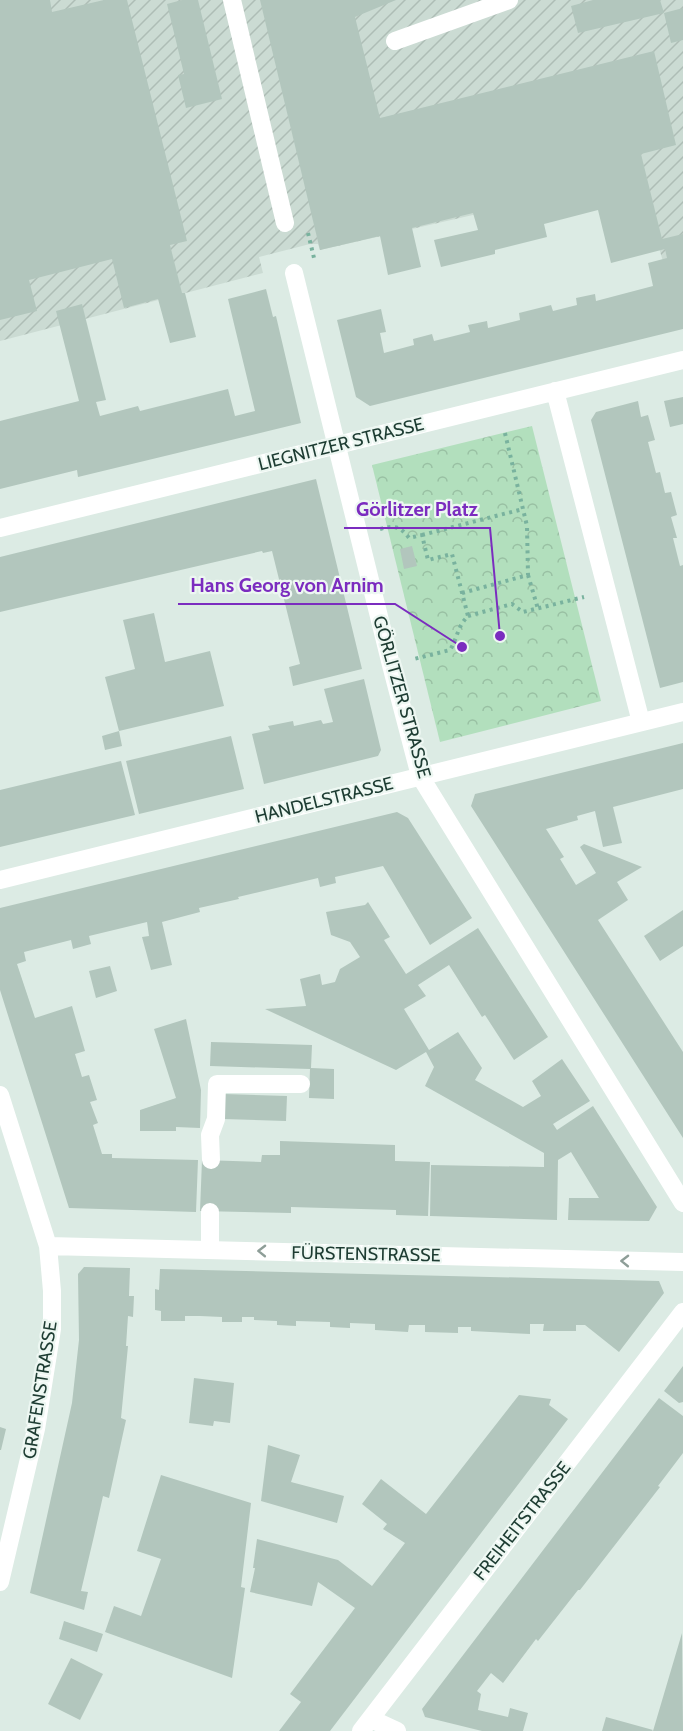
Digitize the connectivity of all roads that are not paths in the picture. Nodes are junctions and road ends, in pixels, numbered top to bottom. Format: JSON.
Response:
{"nodes":[{"id":1,"x":232,"y":0,"type":"edge"},
{"id":2,"x":509,"y":0,"type":"edge"},
{"id":3,"x":395,"y":41,"type":"dead end"},
{"id":4,"x":285,"y":223,"type":"road end"},
{"id":5,"x":294,"y":273,"type":"road end"},
{"id":6,"x":683,"y":360,"type":"edge"},
{"id":7,"x":555,"y":391,"type":"junction"},
{"id":8,"x":337,"y":445,"type":"junction"},
{"id":9,"x":0,"y":528,"type":"edge"},
{"id":10,"x":683,"y":712,"type":"edge"},
{"id":11,"x":640,"y":722,"type":"junction"},
{"id":12,"x":420,"y":776,"type":"junction"},
{"id":13,"x":0,"y":880,"type":"edge"},
{"id":14,"x":302,"y":1084,"type":"dead end"},
{"id":15,"x":0,"y":1095,"type":"edge"},
{"id":16,"x":211,"y":1160,"type":"dead end"},
{"id":17,"x":683,"y":1203,"type":"edge"},
{"id":18,"x":210,"y":1212,"type":"dead end"},
{"id":19,"x":48,"y":1246,"type":"junction"},
{"id":20,"x":210,"y":1250,"type":"junction"},
{"id":21,"x":683,"y":1262,"type":"edge"},
{"id":22,"x":683,"y":1312,"type":"edge"},
{"id":23,"x":0,"y":1582,"type":"edge"},
{"id":24,"x":366,"y":1725,"type":"edge"},
{"id":25,"x":397,"y":1731,"type":"edge"}],
"edges":[{"from":1,"to":4,"type":"street"},
{"from":2,"to":3,"type":"street"},
{"from":5,"to":8,"type":"street","name":"GÖRLITZER STRASSE"},
{"from":6,"to":7,"type":"street","name":"LIEGNITZER STRASSE"},
{"from":7,"to":8,"type":"street","name":"LIEGNITZER STRASSE"},
{"from":7,"to":11,"type":"street"},
{"from":8,"to":9,"type":"street","name":"LIEGNITZER STRASSE"},
{"from":8,"to":12,"type":"street","name":"GÖRLITZER STRASSE"},
{"from":10,"to":11,"type":"street","name":"HANDELSTRASSE"},
{"from":11,"to":12,"type":"street","name":"HANDELSTRASSE"},
{"from":12,"to":13,"type":"street","name":"HANDELSTRASSE"},
{"from":12,"to":17,"type":"street","name":"GÖRLITZER STRASSE"},
{"from":14,"to":16,"type":"street"},
{"from":15,"to":19,"type":"street","name":"GRAFENSTRASSE"},
{"from":18,"to":20,"type":"street"},
{"from":19,"to":20,"type":"street","name":"FÜRSTENSTRASSE"},
{"from":19,"to":23,"type":"street","name":"GRAFENSTRASSE"},
{"from":21,"to":20,"type":"street","name":"FÜRSTENSTRASSE","one_way":true},
{"from":22,"to":24,"type":"street","name":"FREIHEITSTRASSE"},
{"from":24,"to":25,"type":"street"}]}
